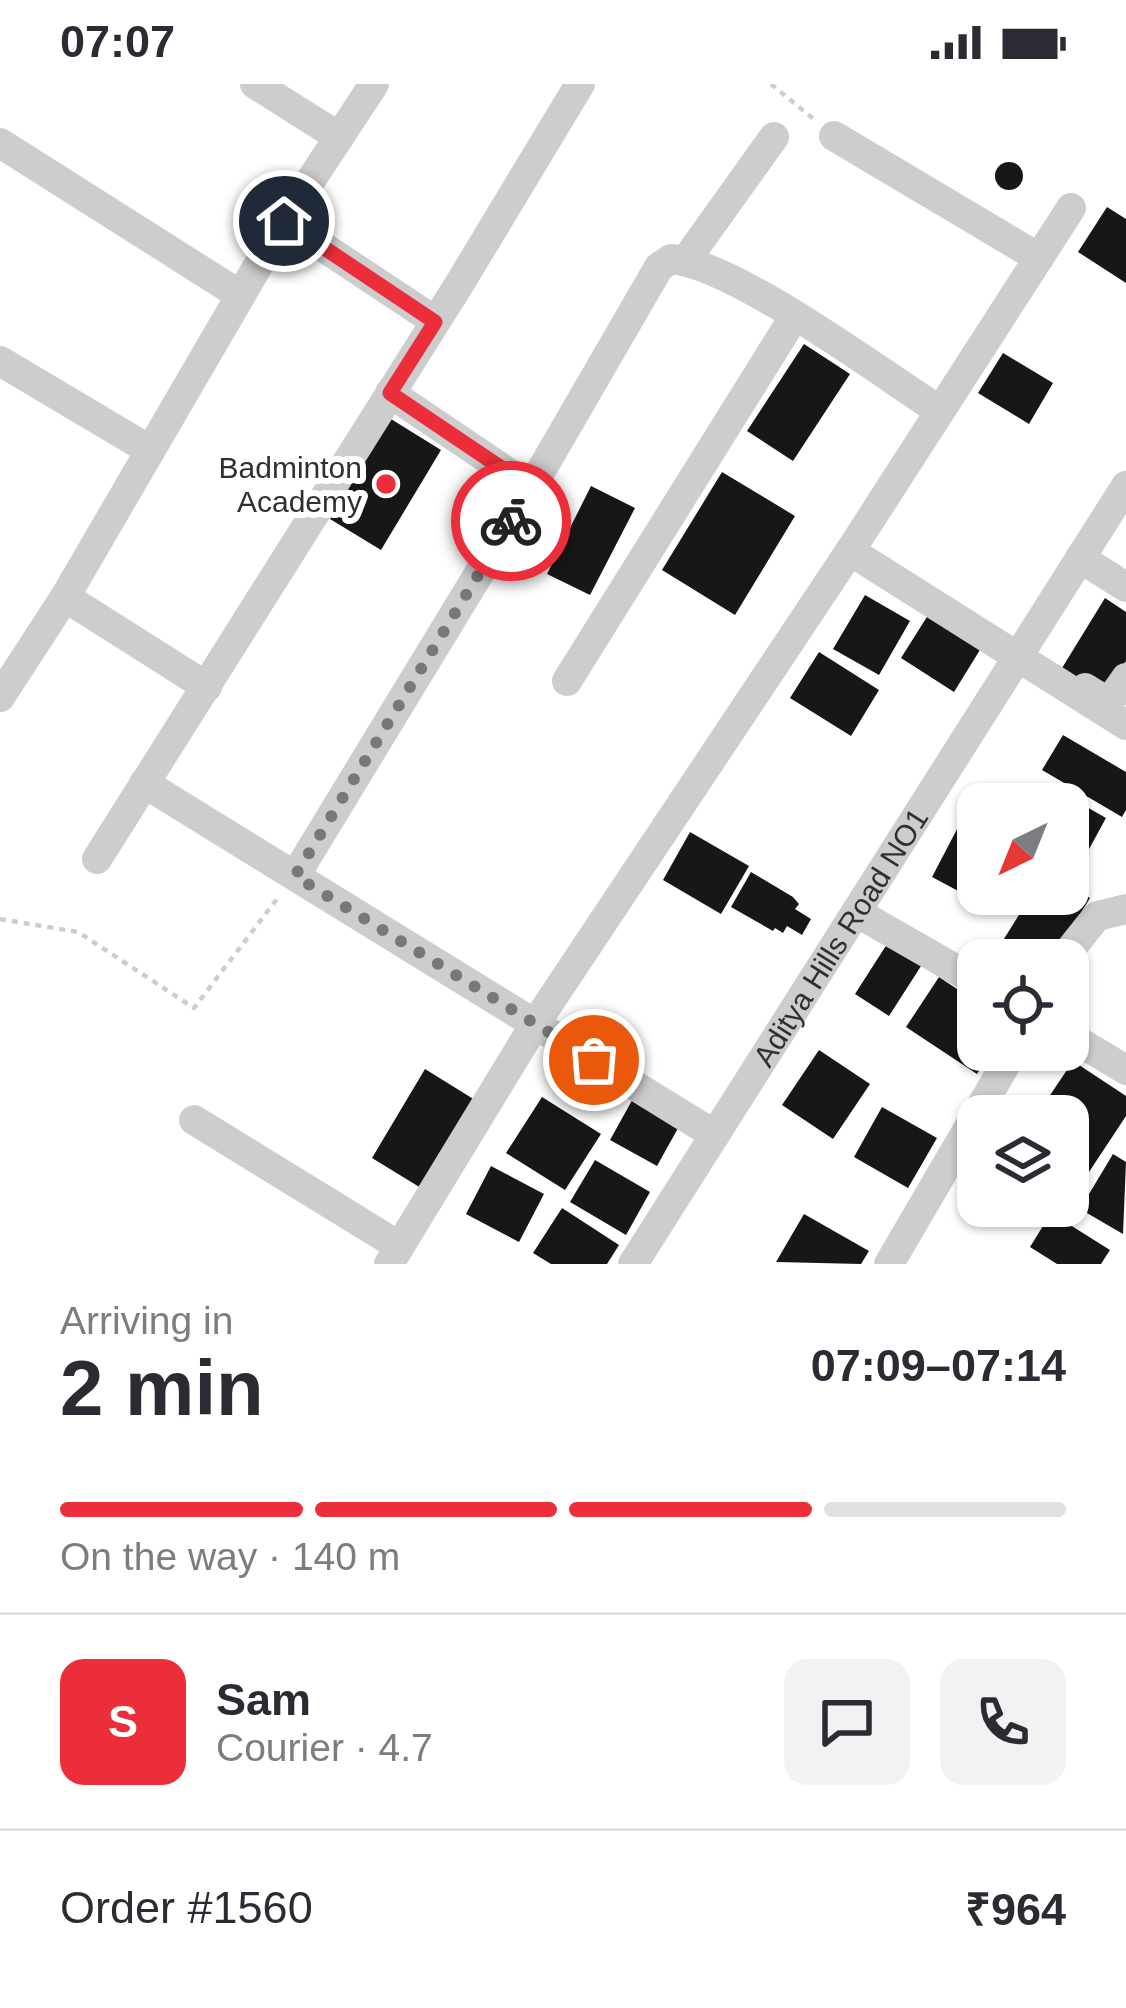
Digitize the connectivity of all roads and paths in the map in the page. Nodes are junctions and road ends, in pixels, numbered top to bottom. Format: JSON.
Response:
{"nodes":[{"id":1,"x":255,"y":84,"type":"edge"},
{"id":2,"x":374,"y":84,"type":"edge"},
{"id":3,"x":580,"y":84,"type":"edge"},
{"id":4,"x":771,"y":84,"type":"edge"},
{"id":5,"x":834,"y":136,"type":"joint"},
{"id":6,"x":339,"y":137,"type":"junction"},
{"id":7,"x":774,"y":137,"type":"dead end"},
{"id":8,"x":0,"y":143,"type":"edge"},
{"id":9,"x":1071,"y":208,"type":"dead end"},
{"id":10,"x":284,"y":221,"type":"junction"},
{"id":11,"x":1039,"y":258,"type":"junction"},
{"id":12,"x":686,"y":260,"type":"junction"},
{"id":13,"x":240,"y":295,"type":"junction"},
{"id":14,"x":794,"y":317,"type":"junction"},
{"id":15,"x":435,"y":322,"type":"junction"},
{"id":16,"x":0,"y":361,"type":"edge"},
{"id":17,"x":390,"y":393,"type":"junction"},
{"id":18,"x":940,"y":411,"type":"junction"},
{"id":19,"x":148,"y":449,"type":"junction"},
{"id":20,"x":1126,"y":486,"type":"edge"},
{"id":21,"x":531,"y":488,"type":"junction"},
{"id":22,"x":850,"y":551,"type":"junction"},
{"id":23,"x":1080,"y":558,"type":"junction"},
{"id":24,"x":1126,"y":587,"type":"edge"},
{"id":25,"x":64,"y":597,"type":"junction"},
{"id":26,"x":1021,"y":653,"type":"junction"},
{"id":27,"x":1126,"y":678,"type":"edge"},
{"id":28,"x":567,"y":681,"type":"dead end"},
{"id":29,"x":207,"y":686,"type":"junction"},
{"id":30,"x":0,"y":697,"type":"edge"},
{"id":31,"x":1126,"y":725,"type":"edge"},
{"id":32,"x":144,"y":783,"type":"junction"},
{"id":33,"x":97,"y":859,"type":"dead end"},
{"id":34,"x":295,"y":876,"type":"junction"},
{"id":35,"x":1126,"y":909,"type":"edge"},
{"id":36,"x":856,"y":912,"type":"junction"},
{"id":37,"x":0,"y":919,"type":"edge"},
{"id":38,"x":1079,"y":939,"type":"edge"},
{"id":39,"x":957,"y":970,"type":"edge"},
{"id":40,"x":535,"y":1024,"type":"junction"},
{"id":41,"x":1089,"y":1048,"type":"edge"},
{"id":42,"x":1126,"y":1070,"type":"edge"},
{"id":43,"x":1002,"y":1071,"type":"edge"},
{"id":44,"x":194,"y":1120,"type":"dead end"},
{"id":45,"x":715,"y":1135,"type":"junction"},
{"id":46,"x":394,"y":1255,"type":"edge"},
{"id":47,"x":633,"y":1264,"type":"edge"},
{"id":48,"x":889,"y":1264,"type":"edge"}],
"edges":[{"from":1,"to":6,"type":"street"},
{"from":2,"to":6,"type":"street"},
{"from":3,"to":15,"type":"street"},
{"from":4,"to":5,"type":"path"},
{"from":5,"to":11,"type":"street"},
{"from":6,"to":10,"type":"street"},
{"from":7,"to":12,"type":"street"},
{"from":8,"to":13,"type":"street"},
{"from":9,"to":11,"type":"street"},
{"from":10,"to":13,"type":"street"},
{"from":10,"to":15,"type":"street"},
{"from":11,"to":18,"type":"street"},
{"from":12,"to":14,"type":"street"},
{"from":12,"to":21,"type":"street"},
{"from":13,"to":19,"type":"street"},
{"from":14,"to":18,"type":"street"},
{"from":14,"to":28,"type":"street"},
{"from":15,"to":17,"type":"street"},
{"from":16,"to":19,"type":"street"},
{"from":17,"to":21,"type":"street"},
{"from":17,"to":29,"type":"street"},
{"from":18,"to":22,"type":"street"},
{"from":19,"to":25,"type":"street"},
{"from":20,"to":23,"type":"street","name":"Aditya Hills Road NO1"},
{"from":21,"to":34,"type":"street"},
{"from":22,"to":26,"type":"street"},
{"from":22,"to":40,"type":"street"},
{"from":23,"to":24,"type":"street"},
{"from":23,"to":26,"type":"street","name":"Aditya Hills Road NO1"},
{"from":25,"to":29,"type":"street"},
{"from":25,"to":30,"type":"street"},
{"from":26,"to":27,"type":"street"},
{"from":26,"to":31,"type":"street"},
{"from":26,"to":36,"type":"street","name":"Aditya Hills Road NO1"},
{"from":29,"to":32,"type":"street"},
{"from":32,"to":33,"type":"street"},
{"from":32,"to":34,"type":"street"},
{"from":34,"to":37,"type":"path"},
{"from":34,"to":40,"type":"street"},
{"from":35,"to":38,"type":"street"},
{"from":36,"to":39,"type":"street"},
{"from":36,"to":45,"type":"street","name":"Aditya Hills Road NO1"},
{"from":40,"to":45,"type":"street"},
{"from":40,"to":46,"type":"street"},
{"from":41,"to":42,"type":"street"},
{"from":43,"to":48,"type":"street"},
{"from":44,"to":46,"type":"street"},
{"from":45,"to":47,"type":"street","name":"Aditya Hills Road NO1"}]}
